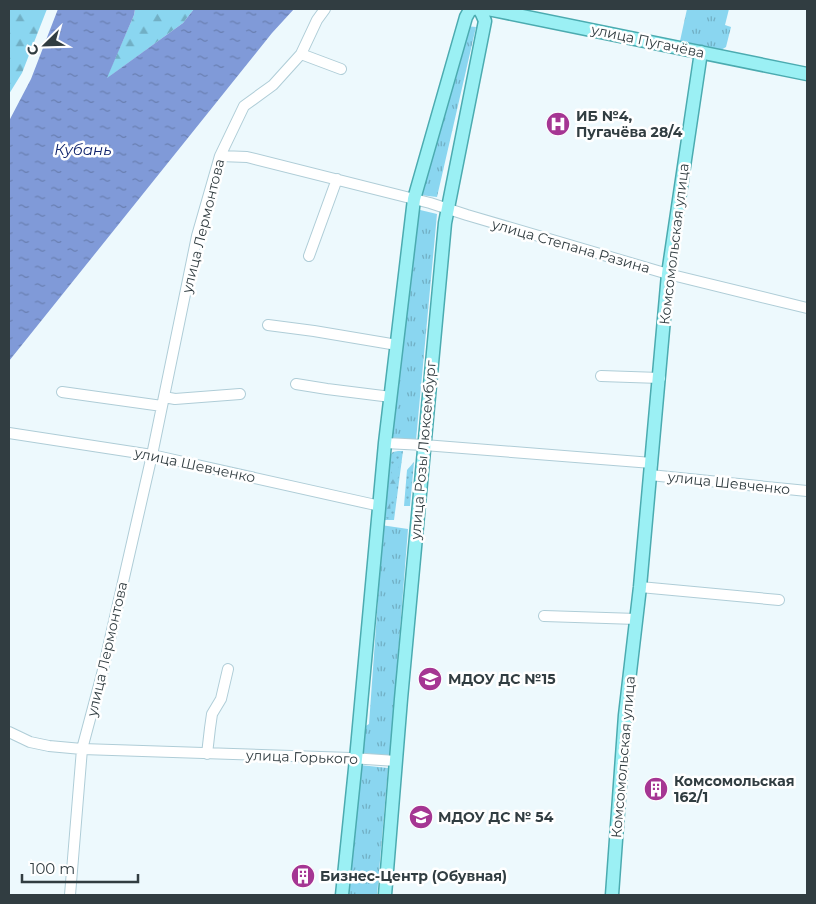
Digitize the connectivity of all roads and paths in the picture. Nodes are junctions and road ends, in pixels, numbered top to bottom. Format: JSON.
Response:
{"nodes":[{"id":1,"x":325,"y":9,"type":"edge"},
{"id":2,"x":473,"y":9,"type":"edge"},
{"id":3,"x":479,"y":9,"type":"edge"},
{"id":4,"x":488,"y":9,"type":"edge"},
{"id":5,"x":701,"y":52,"type":"junction"},
{"id":6,"x":301,"y":54,"type":"junction"},
{"id":7,"x":341,"y":69,"type":"dead end"},
{"id":8,"x":807,"y":74,"type":"edge"},
{"id":9,"x":220,"y":156,"type":"junction"},
{"id":10,"x":336,"y":179,"type":"junction"},
{"id":11,"x":414,"y":199,"type":"junction"},
{"id":12,"x":447,"y":208,"type":"junction"},
{"id":13,"x":309,"y":256,"type":"dead end"},
{"id":14,"x":668,"y":274,"type":"junction"},
{"id":15,"x":807,"y":308,"type":"edge"},
{"id":16,"x":268,"y":325,"type":"dead end"},
{"id":17,"x":397,"y":345,"type":"junction"},
{"id":18,"x":601,"y":376,"type":"dead end"},
{"id":19,"x":660,"y":378,"type":"junction"},
{"id":20,"x":296,"y":384,"type":"dead end"},
{"id":21,"x":62,"y":392,"type":"dead end"},
{"id":22,"x":240,"y":394,"type":"dead end"},
{"id":23,"x":391,"y":397,"type":"junction"},
{"id":24,"x":163,"y":401,"type":"junction"},
{"id":25,"x":9,"y":432,"type":"edge"},
{"id":26,"x":386,"y":443,"type":"junction"},
{"id":27,"x":424,"y":445,"type":"junction"},
{"id":28,"x":152,"y":455,"type":"junction"},
{"id":29,"x":651,"y":469,"type":"junction"},
{"id":30,"x":807,"y":491,"type":"edge"},
{"id":31,"x":380,"y":506,"type":"junction"},
{"id":32,"x":640,"y":587,"type":"junction"},
{"id":33,"x":779,"y":600,"type":"dead end"},
{"id":34,"x":544,"y":616,"type":"dead end"},
{"id":35,"x":636,"y":619,"type":"junction"},
{"id":36,"x":228,"y":669,"type":"dead end"},
{"id":37,"x":9,"y":732,"type":"edge"},
{"id":38,"x":23,"y":738,"type":"junction"},
{"id":39,"x":9,"y":739,"type":"edge"},
{"id":40,"x":82,"y":749,"type":"junction"},
{"id":41,"x":207,"y":754,"type":"junction"},
{"id":42,"x":356,"y":759,"type":"junction"},
{"id":43,"x":396,"y":761,"type":"junction"},
{"id":44,"x":70,"y":895,"type":"edge"},
{"id":45,"x":342,"y":895,"type":"edge"},
{"id":46,"x":385,"y":895,"type":"edge"},
{"id":47,"x":612,"y":895,"type":"edge"}],
"edges":[{"from":1,"to":6,"type":"street","name":"улица Лермонтова"},
{"from":2,"to":11,"type":"main road"},
{"from":3,"to":12,"type":"main road","name":"улица Розы Люксембург"},
{"from":4,"to":5,"type":"main road","name":"улица Пугачёва"},
{"from":5,"to":8,"type":"main road","name":"улица Пугачёва"},
{"from":5,"to":14,"type":"main road","name":"Комсомольская улица"},
{"from":6,"to":7,"type":"street"},
{"from":6,"to":9,"type":"street","name":"улица Лермонтова"},
{"from":9,"to":10,"type":"street","name":"улица Степана Разина"},
{"from":9,"to":24,"type":"street","name":"улица Лермонтова"},
{"from":10,"to":11,"type":"street","name":"улица Степана Разина"},
{"from":10,"to":13,"type":"street"},
{"from":11,"to":12,"type":"street","name":"улица Степана Разина"},
{"from":11,"to":17,"type":"main road"},
{"from":12,"to":14,"type":"street","name":"улица Степана Разина"},
{"from":12,"to":27,"type":"main road","name":"улица Розы Люксембург"},
{"from":14,"to":15,"type":"street","name":"улица Степана Разина"},
{"from":14,"to":19,"type":"main road","name":"Комсомольская улица"},
{"from":16,"to":17,"type":"street"},
{"from":17,"to":23,"type":"main road"},
{"from":18,"to":19,"type":"street"},
{"from":19,"to":29,"type":"main road","name":"Комсомольская улица"},
{"from":20,"to":23,"type":"street"},
{"from":21,"to":24,"type":"street"},
{"from":22,"to":24,"type":"street"},
{"from":23,"to":26,"type":"main road"},
{"from":24,"to":28,"type":"street","name":"улица Лермонтова"},
{"from":25,"to":28,"type":"street","name":"улица Шевченко"},
{"from":26,"to":27,"type":"street","name":"улица Шевченко"},
{"from":26,"to":31,"type":"main road"},
{"from":27,"to":29,"type":"street","name":"улица Шевченко"},
{"from":27,"to":43,"type":"main road","name":"улица Розы Люксембург"},
{"from":28,"to":31,"type":"street","name":"улица Шевченко"},
{"from":28,"to":40,"type":"street","name":"улица Лермонтова"},
{"from":29,"to":30,"type":"street","name":"улица Шевченко"},
{"from":29,"to":32,"type":"main road","name":"Комсомольская улица"},
{"from":31,"to":42,"type":"main road"},
{"from":32,"to":33,"type":"street"},
{"from":32,"to":35,"type":"main road","name":"Комсомольская улица"},
{"from":34,"to":35,"type":"street"},
{"from":35,"to":47,"type":"main road","name":"Комсомольская улица"},
{"from":36,"to":41,"type":"street"},
{"from":37,"to":38,"type":"street","name":"улица Горького"},
{"from":38,"to":39,"type":"street","name":"улица Горького"},
{"from":38,"to":40,"type":"street","name":"улица Горького"},
{"from":40,"to":41,"type":"street","name":"улица Горького"},
{"from":40,"to":44,"type":"street","name":"улица Лермонтова"},
{"from":41,"to":42,"type":"street","name":"улица Горького"},
{"from":42,"to":43,"type":"street","name":"улица Горького"},
{"from":42,"to":45,"type":"main road"},
{"from":43,"to":46,"type":"main road","name":"улица Розы Люксембург"}]}
